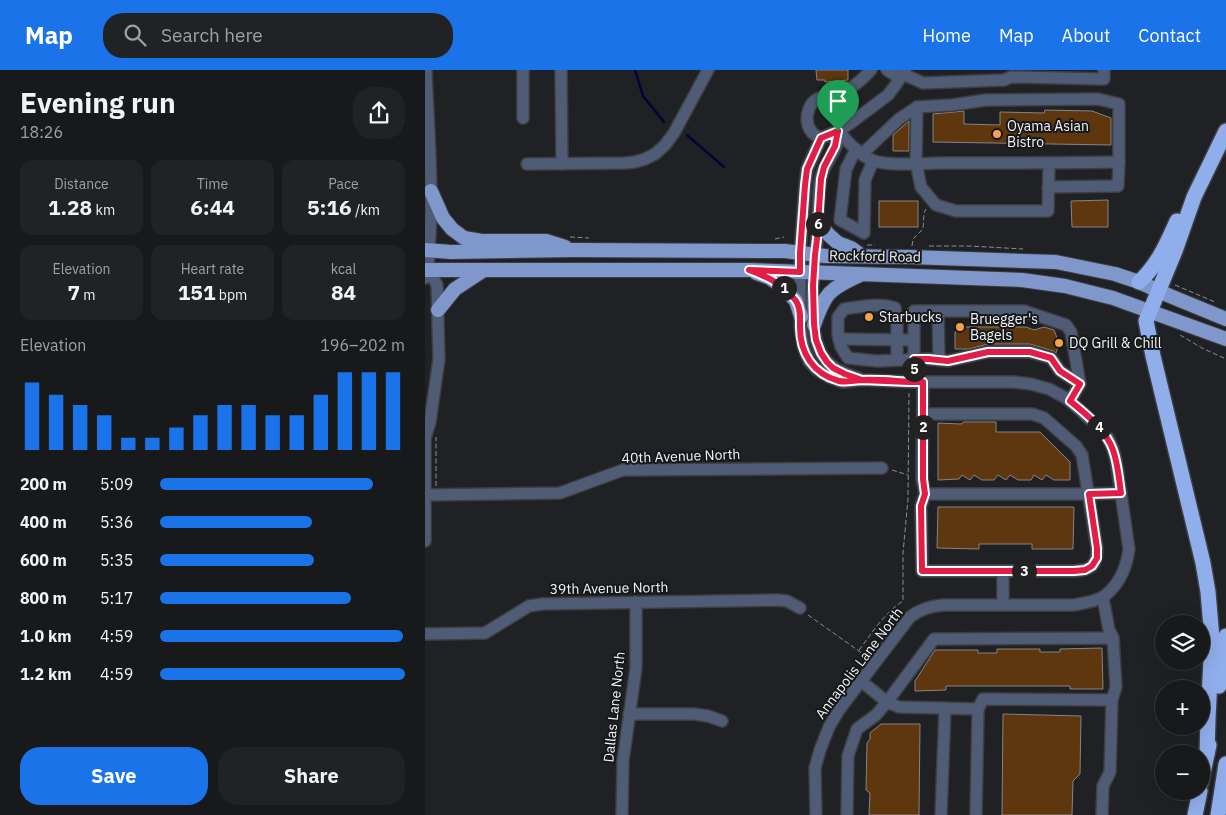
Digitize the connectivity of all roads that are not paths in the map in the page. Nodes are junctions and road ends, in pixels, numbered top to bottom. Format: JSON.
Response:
{"nodes":[{"id":1,"x":426,"y":70,"type":"edge"},
{"id":2,"x":523,"y":70,"type":"edge"},
{"id":3,"x":561,"y":70,"type":"edge"},
{"id":4,"x":708,"y":70,"type":"edge"},
{"id":5,"x":871,"y":70,"type":"edge"},
{"id":6,"x":887,"y":70,"type":"edge"},
{"id":7,"x":1104,"y":70,"type":"edge"},
{"id":8,"x":903,"y":74,"type":"edge"},
{"id":9,"x":1011,"y":74,"type":"edge"},
{"id":10,"x":961,"y":76,"type":"edge"},
{"id":11,"x":917,"y":107,"type":"junction"},
{"id":12,"x":523,"y":118,"type":"dead end"},
{"id":13,"x":838,"y":131,"type":"junction"},
{"id":14,"x":1226,"y":131,"type":"edge"},
{"id":15,"x":821,"y":138,"type":"junction"},
{"id":16,"x":859,"y":151,"type":"junction"},
{"id":17,"x":873,"y":161,"type":"junction"},
{"id":18,"x":1119,"y":162,"type":"junction"},
{"id":19,"x":916,"y":163,"type":"junction"},
{"id":20,"x":1049,"y":163,"type":"junction"},
{"id":21,"x":527,"y":164,"type":"dead end"},
{"id":22,"x":562,"y":164,"type":"junction"},
{"id":23,"x":1048,"y":187,"type":"junction"},
{"id":24,"x":431,"y":191,"type":"junction"},
{"id":25,"x":1194,"y":197,"type":"junction"},
{"id":26,"x":818,"y":217,"type":"junction"},
{"id":27,"x":571,"y":243,"type":"junction"},
{"id":28,"x":427,"y":250,"type":"edge"},
{"id":29,"x":800,"y":253,"type":"junction"},
{"id":30,"x":815,"y":255,"type":"junction"},
{"id":31,"x":862,"y":256,"type":"junction"},
{"id":32,"x":485,"y":270,"type":"junction"},
{"id":33,"x":749,"y":270,"type":"junction"},
{"id":34,"x":426,"y":272,"type":"edge"},
{"id":35,"x":807,"y":272,"type":"junction"},
{"id":36,"x":863,"y":273,"type":"junction"},
{"id":37,"x":1139,"y":282,"type":"junction"},
{"id":38,"x":1158,"y":291,"type":"junction"},
{"id":39,"x":895,"y":308,"type":"junction"},
{"id":40,"x":438,"y":310,"type":"junction"},
{"id":41,"x":915,"y":311,"type":"junction"},
{"id":42,"x":938,"y":311,"type":"junction"},
{"id":43,"x":1150,"y":311,"type":"junction"},
{"id":44,"x":801,"y":317,"type":"junction"},
{"id":45,"x":1223,"y":318,"type":"edge"},
{"id":46,"x":814,"y":324,"type":"junction"},
{"id":47,"x":1220,"y":336,"type":"edge"},
{"id":48,"x":839,"y":338,"type":"junction"},
{"id":49,"x":897,"y":340,"type":"junction"},
{"id":50,"x":914,"y":340,"type":"junction"},
{"id":51,"x":914,"y":359,"type":"junction"},
{"id":52,"x":897,"y":360,"type":"junction"},
{"id":53,"x":939,"y":360,"type":"junction"},
{"id":54,"x":862,"y":380,"type":"junction"},
{"id":55,"x":1080,"y":384,"type":"junction"},
{"id":56,"x":915,"y":385,"type":"junction"},
{"id":57,"x":1070,"y":401,"type":"junction"},
{"id":58,"x":923,"y":414,"type":"junction"},
{"id":59,"x":425,"y":438,"type":"edge"},
{"id":60,"x":882,"y":468,"type":"road end"},
{"id":61,"x":1121,"y":493,"type":"junction"},
{"id":62,"x":925,"y":494,"type":"junction"},
{"id":63,"x":1089,"y":494,"type":"junction"},
{"id":64,"x":429,"y":495,"type":"edge"},
{"id":65,"x":425,"y":542,"type":"edge"},
{"id":66,"x":1003,"y":571,"type":"junction"},
{"id":67,"x":1103,"y":598,"type":"junction"},
{"id":68,"x":636,"y":602,"type":"junction"},
{"id":69,"x":1003,"y":605,"type":"junction"},
{"id":70,"x":800,"y":608,"type":"road end"},
{"id":71,"x":425,"y":634,"type":"edge"},
{"id":72,"x":1226,"y":636,"type":"edge"},
{"id":73,"x":1113,"y":638,"type":"junction"},
{"id":74,"x":861,"y":681,"type":"junction"},
{"id":75,"x":1112,"y":700,"type":"junction"},
{"id":76,"x":887,"y":702,"type":"junction"},
{"id":77,"x":945,"y":708,"type":"junction"},
{"id":78,"x":978,"y":709,"type":"junction"},
{"id":79,"x":629,"y":714,"type":"junction"},
{"id":80,"x":722,"y":721,"type":"dead end"},
{"id":81,"x":1207,"y":745,"type":"edge"},
{"id":82,"x":1209,"y":745,"type":"edge"},
{"id":83,"x":1226,"y":764,"type":"edge"},
{"id":84,"x":1198,"y":800,"type":"edge"},
{"id":85,"x":622,"y":815,"type":"edge"},
{"id":86,"x":815,"y":815,"type":"edge"},
{"id":87,"x":847,"y":815,"type":"edge"},
{"id":88,"x":941,"y":815,"type":"edge"},
{"id":89,"x":976,"y":815,"type":"edge"},
{"id":90,"x":1102,"y":815,"type":"edge"},
{"id":91,"x":1195,"y":815,"type":"edge"},
{"id":92,"x":1217,"y":815,"type":"edge"}],
"edges":[{"from":1,"to":24,"type":"street"},
{"from":2,"to":12,"type":"street"},
{"from":3,"to":22,"type":"street"},
{"from":4,"to":22,"type":"street"},
{"from":5,"to":15,"type":"street"},
{"from":6,"to":8,"type":"street"},
{"from":7,"to":9,"type":"street"},
{"from":8,"to":10,"type":"street"},
{"from":8,"to":13,"type":"street"},
{"from":9,"to":10,"type":"street"},
{"from":11,"to":16,"type":"street"},
{"from":11,"to":18,"type":"street"},
{"from":11,"to":19,"type":"street"},
{"from":13,"to":15,"type":"street"},
{"from":13,"to":16,"type":"street"},
{"from":13,"to":26,"type":"street"},
{"from":14,"to":25,"type":"highway"},
{"from":15,"to":29,"type":"street"},
{"from":16,"to":17,"type":"street"},
{"from":16,"to":17,"type":"street"},
{"from":17,"to":19,"type":"street"},
{"from":18,"to":20,"type":"street"},
{"from":18,"to":23,"type":"street"},
{"from":19,"to":20,"type":"street"},
{"from":19,"to":23,"type":"street"},
{"from":20,"to":23,"type":"street"},
{"from":21,"to":22,"type":"street"},
{"from":24,"to":27,"type":"main road"},
{"from":24,"to":28,"type":"street"},
{"from":25,"to":37,"type":"highway"},
{"from":25,"to":38,"type":"highway"},
{"from":26,"to":30,"type":"street"},
{"from":26,"to":31,"type":"main road"},
{"from":27,"to":28,"type":"main road","name":"Rockford Road"},
{"from":27,"to":29,"type":"main road","name":"Rockford Road"},
{"from":28,"to":34,"type":"street"},
{"from":29,"to":30,"type":"main road","name":"Rockford Road"},
{"from":29,"to":35,"type":"street"},
{"from":30,"to":31,"type":"main road","name":"Rockford Road"},
{"from":30,"to":35,"type":"street"},
{"from":31,"to":37,"type":"main road","name":"Rockford Road"},
{"from":32,"to":33,"type":"main road","name":"Rockford Road"},
{"from":32,"to":34,"type":"main road","name":"Rockford Road"},
{"from":32,"to":40,"type":"main road"},
{"from":33,"to":35,"type":"main road","name":"Rockford Road"},
{"from":33,"to":44,"type":"main road"},
{"from":34,"to":40,"type":"street"},
{"from":35,"to":36,"type":"main road","name":"Rockford Road"},
{"from":35,"to":44,"type":"street"},
{"from":35,"to":46,"type":"street"},
{"from":36,"to":43,"type":"main road","name":"Rockford Road"},
{"from":36,"to":46,"type":"main road"},
{"from":37,"to":38,"type":"main road","name":"Rockford Road"},
{"from":38,"to":43,"type":"highway"},
{"from":38,"to":45,"type":"main road","name":"Rockford Road"},
{"from":39,"to":41,"type":"street"},
{"from":39,"to":48,"type":"street"},
{"from":39,"to":49,"type":"street"},
{"from":40,"to":59,"type":"street"},
{"from":41,"to":42,"type":"street"},
{"from":41,"to":50,"type":"street"},
{"from":42,"to":53,"type":"street"},
{"from":42,"to":55,"type":"street"},
{"from":43,"to":47,"type":"main road","name":"Rockford Road"},
{"from":43,"to":81,"type":"highway"},
{"from":44,"to":54,"type":"street"},
{"from":46,"to":54,"type":"street"},
{"from":48,"to":49,"type":"street"},
{"from":48,"to":52,"type":"street"},
{"from":49,"to":50,"type":"street"},
{"from":49,"to":52,"type":"street"},
{"from":50,"to":51,"type":"street"},
{"from":51,"to":52,"type":"street"},
{"from":51,"to":53,"type":"street"},
{"from":51,"to":56,"type":"street"},
{"from":53,"to":55,"type":"street"},
{"from":54,"to":56,"type":"street"},
{"from":55,"to":57,"type":"street"},
{"from":56,"to":57,"type":"street"},
{"from":56,"to":58,"type":"street"},
{"from":57,"to":61,"type":"street"},
{"from":58,"to":62,"type":"street"},
{"from":58,"to":63,"type":"street"},
{"from":59,"to":64,"type":"street"},
{"from":60,"to":64,"type":"street","name":"40th Avenue North"},
{"from":61,"to":63,"type":"street"},
{"from":61,"to":67,"type":"street"},
{"from":62,"to":63,"type":"street"},
{"from":62,"to":66,"type":"street"},
{"from":63,"to":66,"type":"street"},
{"from":64,"to":65,"type":"street"},
{"from":66,"to":69,"type":"street"},
{"from":67,"to":69,"type":"street","name":"Annapolis Lane North"},
{"from":67,"to":73,"type":"street"},
{"from":68,"to":70,"type":"street","name":"39th Avenue North"},
{"from":68,"to":71,"type":"street","name":"39th Avenue North"},
{"from":68,"to":79,"type":"street","name":"Dallas Lane North"},
{"from":69,"to":74,"type":"street","name":"Annapolis Lane North"},
{"from":72,"to":82,"type":"highway"},
{"from":73,"to":75,"type":"street"},
{"from":73,"to":76,"type":"street"},
{"from":74,"to":76,"type":"street"},
{"from":74,"to":86,"type":"street","name":"Annapolis Lane North"},
{"from":75,"to":78,"type":"street"},
{"from":75,"to":90,"type":"street"},
{"from":76,"to":77,"type":"street"},
{"from":76,"to":87,"type":"street"},
{"from":77,"to":78,"type":"street"},
{"from":77,"to":88,"type":"street"},
{"from":78,"to":89,"type":"street"},
{"from":79,"to":80,"type":"street"},
{"from":79,"to":85,"type":"street","name":"Dallas Lane North"},
{"from":83,"to":92,"type":"highway"},
{"from":84,"to":91,"type":"highway"}]}
